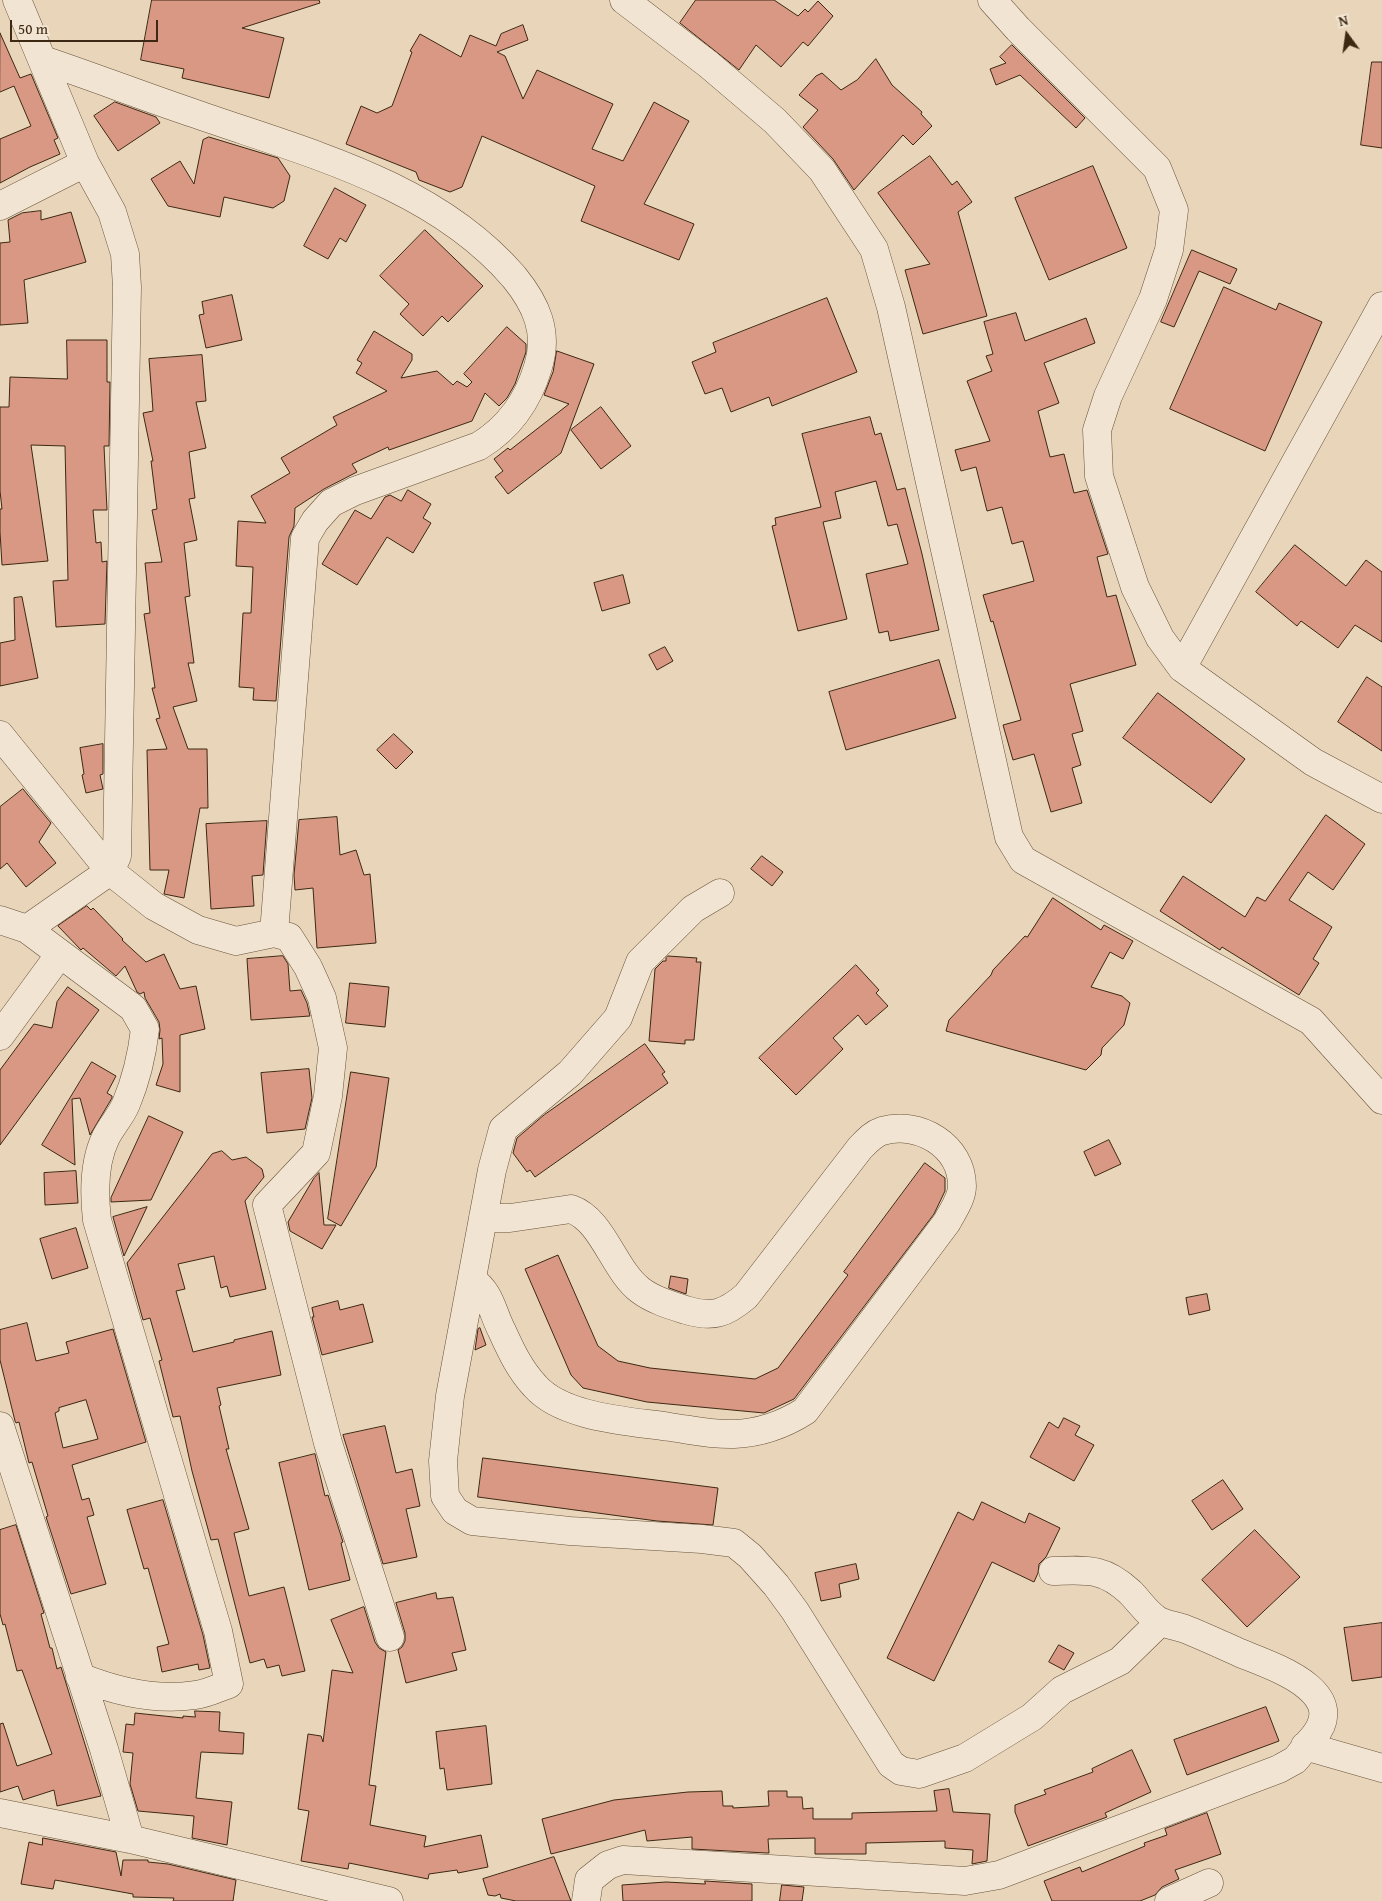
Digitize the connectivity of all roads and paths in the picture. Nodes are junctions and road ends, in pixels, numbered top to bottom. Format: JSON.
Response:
{"nodes":[{"id":1,"x":17,"y":0,"type":"edge"},
{"id":2,"x":624,"y":0,"type":"edge"},
{"id":3,"x":992,"y":0,"type":"edge"},
{"id":4,"x":43,"y":60,"type":"junction"},
{"id":5,"x":85,"y":163,"type":"junction"},
{"id":6,"x":0,"y":206,"type":"edge"},
{"id":7,"x":1382,"y":306,"type":"edge"},
{"id":8,"x":1182,"y":668,"type":"junction"},
{"id":9,"x":0,"y":734,"type":"edge"},
{"id":10,"x":1382,"y":799,"type":"edge"},
{"id":11,"x":110,"y":871,"type":"junction"},
{"id":12,"x":720,"y":893,"type":"dead end"},
{"id":13,"x":0,"y":920,"type":"edge"},
{"id":14,"x":26,"y":929,"type":"junction"},
{"id":15,"x":274,"y":933,"type":"junction"},
{"id":16,"x":60,"y":954,"type":"junction"},
{"id":17,"x":0,"y":1036,"type":"edge"},
{"id":18,"x":1382,"y":1100,"type":"edge"},
{"id":19,"x":483,"y":1218,"type":"junction"},
{"id":20,"x":472,"y":1280,"type":"junction"},
{"id":21,"x":0,"y":1426,"type":"edge"},
{"id":22,"x":1053,"y":1571,"type":"dead end"},
{"id":23,"x":1160,"y":1622,"type":"junction"},
{"id":24,"x":390,"y":1637,"type":"dead end"},
{"id":25,"x":80,"y":1677,"type":"junction"},
{"id":26,"x":1305,"y":1746,"type":"junction"},
{"id":27,"x":1382,"y":1768,"type":"edge"},
{"id":28,"x":0,"y":1813,"type":"edge"},
{"id":29,"x":130,"y":1839,"type":"junction"},
{"id":30,"x":1208,"y":1883,"type":"dead end"},
{"id":31,"x":389,"y":1901,"type":"edge"},
{"id":32,"x":586,"y":1901,"type":"edge"},
{"id":33,"x":1169,"y":1901,"type":"edge"}],
"edges":[{"from":1,"to":4,"type":"street"},
{"from":2,"to":18,"type":"street"},
{"from":3,"to":8,"type":"street"},
{"from":4,"to":5,"type":"street"},
{"from":4,"to":15,"type":"street"},
{"from":5,"to":6,"type":"street"},
{"from":5,"to":11,"type":"street"},
{"from":7,"to":8,"type":"street"},
{"from":8,"to":10,"type":"street"},
{"from":9,"to":11,"type":"street"},
{"from":11,"to":14,"type":"street"},
{"from":11,"to":15,"type":"street"},
{"from":12,"to":19,"type":"street"},
{"from":13,"to":14,"type":"street"},
{"from":14,"to":16,"type":"street"},
{"from":15,"to":24,"type":"street"},
{"from":16,"to":17,"type":"street"},
{"from":16,"to":25,"type":"street"},
{"from":19,"to":20,"type":"street"},
{"from":19,"to":20,"type":"street"},
{"from":20,"to":23,"type":"street"},
{"from":21,"to":25,"type":"street"},
{"from":22,"to":23,"type":"street"},
{"from":23,"to":26,"type":"street"},
{"from":25,"to":29,"type":"street"},
{"from":26,"to":27,"type":"street"},
{"from":26,"to":32,"type":"street"},
{"from":28,"to":29,"type":"street"},
{"from":29,"to":31,"type":"street"},
{"from":30,"to":33,"type":"street"}]}
